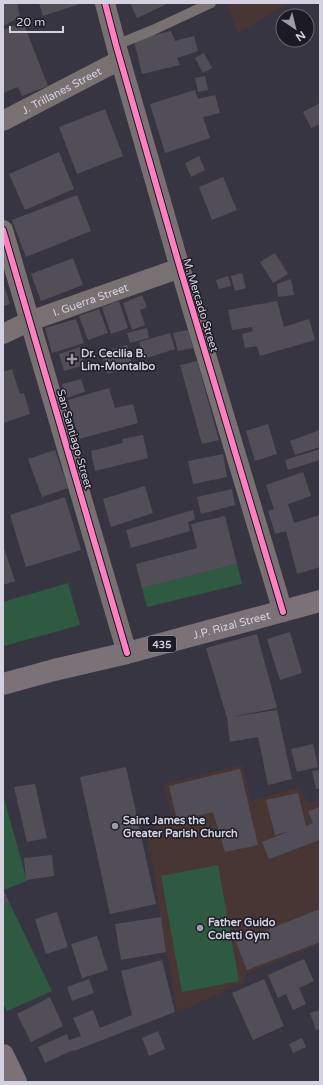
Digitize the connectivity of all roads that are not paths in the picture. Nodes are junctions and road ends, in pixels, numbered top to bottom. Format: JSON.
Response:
{"nodes":[{"id":1,"x":105,"y":3,"type":"edge"},
{"id":2,"x":211,"y":3,"type":"edge"},
{"id":3,"x":118,"y":52,"type":"junction"},
{"id":4,"x":3,"y":121,"type":"edge"},
{"id":5,"x":3,"y":230,"type":"edge"},
{"id":6,"x":180,"y":268,"type":"junction"},
{"id":7,"x":30,"y":321,"type":"junction"},
{"id":8,"x":3,"y":334,"type":"edge"},
{"id":9,"x":320,"y":601,"type":"edge"},
{"id":10,"x":283,"y":612,"type":"junction"},
{"id":11,"x":127,"y":653,"type":"junction"},
{"id":12,"x":3,"y":684,"type":"edge"},
{"id":13,"x":3,"y":1055,"type":"edge"},
{"id":14,"x":16,"y":1082,"type":"edge"}],
"edges":[{"from":1,"to":3,"type":"street","name":"M. Mercado Street"},
{"from":2,"to":3,"type":"lane"},
{"from":3,"to":4,"type":"street","name":"J. Trillanes Street"},
{"from":3,"to":6,"type":"street","name":"M. Mercado Street"},
{"from":5,"to":7,"type":"street","name":"San Santiago Street"},
{"from":6,"to":7,"type":"street","name":"I. Guerra Street"},
{"from":6,"to":10,"type":"street","name":"M. Mercado Street"},
{"from":7,"to":8,"type":"street","name":"I. Guerra Street"},
{"from":7,"to":11,"type":"street","name":"San Santiago Street"},
{"from":9,"to":10,"type":"main road","name":"J.P. Rizal Street","number":"435"},
{"from":10,"to":11,"type":"main road","name":"J.P. Rizal Street","number":"435"},
{"from":11,"to":12,"type":"main road","name":"J.P. Rizal Street","number":"435"},
{"from":13,"to":14,"type":"main road"}]}
